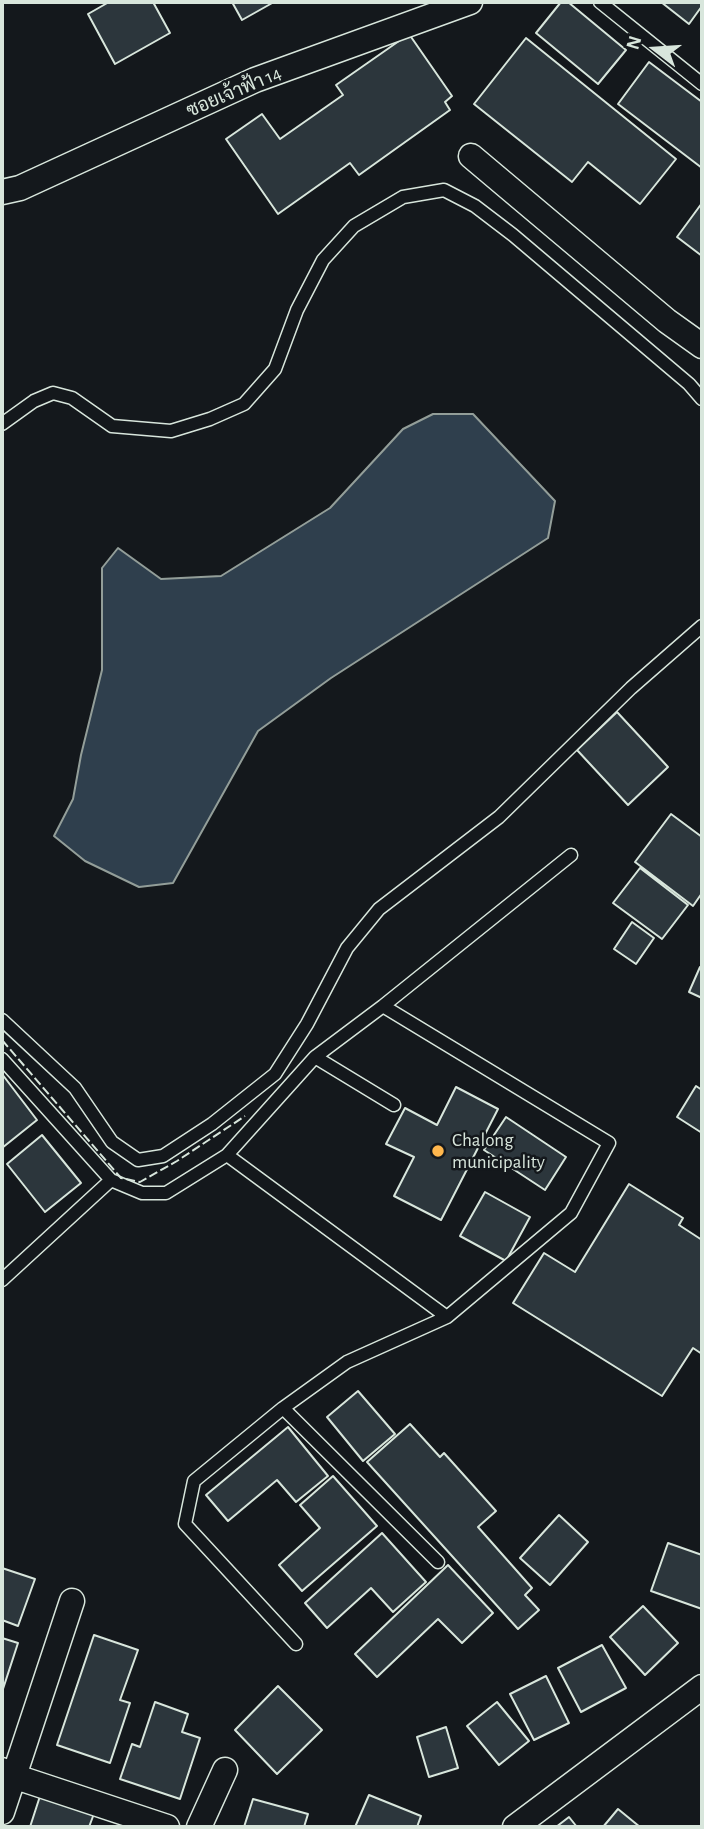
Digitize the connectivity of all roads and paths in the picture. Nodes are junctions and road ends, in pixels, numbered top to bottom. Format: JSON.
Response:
{"nodes":[{"id":1,"x":470,"y":2,"type":"edge"},
{"id":2,"x":600,"y":2,"type":"edge"},
{"id":3,"x":702,"y":84,"type":"edge"},
{"id":4,"x":471,"y":156,"type":"dead end"},
{"id":5,"x":2,"y":192,"type":"edge"},
{"id":6,"x":702,"y":346,"type":"edge"},
{"id":7,"x":702,"y":399,"type":"edge"},
{"id":8,"x":2,"y":424,"type":"edge"},
{"id":9,"x":702,"y":626,"type":"edge"},
{"id":10,"x":571,"y":855,"type":"dead end"},
{"id":11,"x":383,"y":1006,"type":"junction"},
{"id":12,"x":2,"y":1020,"type":"edge"},
{"id":13,"x":315,"y":1057,"type":"junction"},
{"id":14,"x":2,"y":1059,"type":"edge"},
{"id":15,"x":394,"y":1105,"type":"dead end"},
{"id":16,"x":227,"y":1155,"type":"junction"},
{"id":17,"x":111,"y":1180,"type":"junction"},
{"id":18,"x":2,"y":1280,"type":"edge"},
{"id":19,"x":447,"y":1317,"type":"junction"},
{"id":20,"x":283,"y":1408,"type":"junction"},
{"id":21,"x":438,"y":1562,"type":"dead end"},
{"id":22,"x":72,"y":1601,"type":"dead end"},
{"id":23,"x":296,"y":1644,"type":"dead end"},
{"id":24,"x":702,"y":1687,"type":"edge"},
{"id":25,"x":225,"y":1770,"type":"dead end"},
{"id":26,"x":8,"y":1773,"type":"edge"},
{"id":27,"x":2,"y":1812,"type":"edge"},
{"id":28,"x":167,"y":1827,"type":"edge"},
{"id":29,"x":199,"y":1827,"type":"edge"},
{"id":30,"x":515,"y":1827,"type":"edge"}],
"edges":[{"from":1,"to":5,"type":"street","name":"ซอยเจ้าฟ้า 14"},
{"from":2,"to":3,"type":"lane"},
{"from":4,"to":6,"type":"street"},
{"from":7,"to":8,"type":"lane"},
{"from":9,"to":12,"type":"lane"},
{"from":10,"to":11,"type":"lane"},
{"from":11,"to":13,"type":"lane"},
{"from":11,"to":19,"type":"lane"},
{"from":13,"to":15,"type":"lane"},
{"from":13,"to":16,"type":"lane"},
{"from":14,"to":17,"type":"lane"},
{"from":16,"to":17,"type":"lane"},
{"from":16,"to":19,"type":"lane"},
{"from":17,"to":18,"type":"lane"},
{"from":19,"to":20,"type":"lane"},
{"from":20,"to":21,"type":"lane"},
{"from":20,"to":23,"type":"lane"},
{"from":22,"to":26,"type":"street"},
{"from":24,"to":30,"type":"street"},
{"from":25,"to":29,"type":"street"},
{"from":26,"to":27,"type":"street"},
{"from":26,"to":28,"type":"street"}]}
